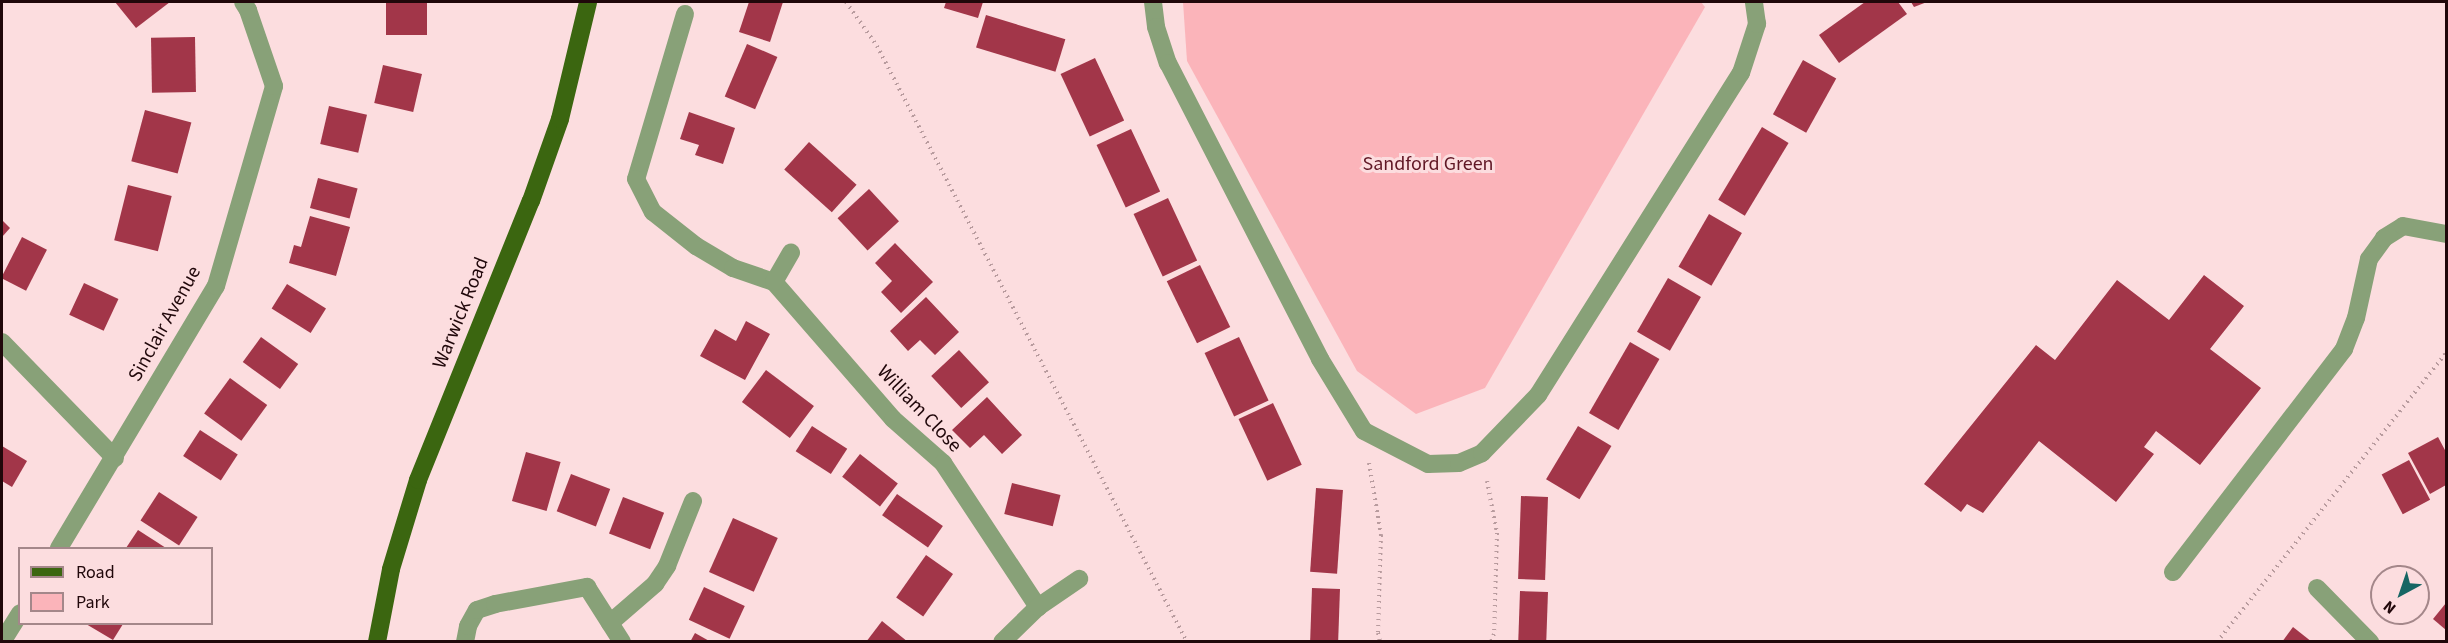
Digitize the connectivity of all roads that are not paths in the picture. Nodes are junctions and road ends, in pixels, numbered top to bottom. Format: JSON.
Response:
{"nodes":[{"id":1,"x":243,"y":2,"type":"edge"},
{"id":2,"x":588,"y":2,"type":"edge"},
{"id":3,"x":1153,"y":2,"type":"edge"},
{"id":4,"x":1754,"y":2,"type":"edge"},
{"id":5,"x":685,"y":14,"type":"dead end"},
{"id":6,"x":2446,"y":234,"type":"edge"},
{"id":7,"x":791,"y":252,"type":"dead end"},
{"id":8,"x":774,"y":282,"type":"junction"},
{"id":9,"x":2,"y":342,"type":"edge"},
{"id":10,"x":115,"y":458,"type":"junction"},
{"id":11,"x":693,"y":501,"type":"dead end"},
{"id":12,"x":60,"y":547,"type":"edge"},
{"id":13,"x":2173,"y":572,"type":"dead end"},
{"id":14,"x":1078,"y":579,"type":"dead end"},
{"id":15,"x":2317,"y":588,"type":"dead end"},
{"id":16,"x":1038,"y":607,"type":"junction"},
{"id":17,"x":18,"y":616,"type":"edge"},
{"id":18,"x":610,"y":623,"type":"junction"},
{"id":19,"x":2,"y":642,"type":"edge"},
{"id":20,"x":377,"y":642,"type":"edge"},
{"id":21,"x":465,"y":642,"type":"edge"},
{"id":22,"x":622,"y":642,"type":"edge"},
{"id":23,"x":1002,"y":642,"type":"edge"},
{"id":24,"x":2370,"y":642,"type":"edge"}],
"edges":[{"from":1,"to":10,"type":"street","name":"Sinclair Avenue"},
{"from":2,"to":20,"type":"main road","name":"Warwick Road"},
{"from":3,"to":4,"type":"street"},
{"from":5,"to":8,"type":"street"},
{"from":6,"to":13,"type":"street"},
{"from":7,"to":8,"type":"street"},
{"from":8,"to":16,"type":"street","name":"William Close"},
{"from":9,"to":10,"type":"street"},
{"from":10,"to":12,"type":"street","name":"Sinclair Avenue"},
{"from":11,"to":18,"type":"street"},
{"from":14,"to":16,"type":"street"},
{"from":15,"to":24,"type":"street"},
{"from":16,"to":23,"type":"street"},
{"from":17,"to":19,"type":"street"},
{"from":18,"to":21,"type":"street"},
{"from":18,"to":22,"type":"street"}]}
